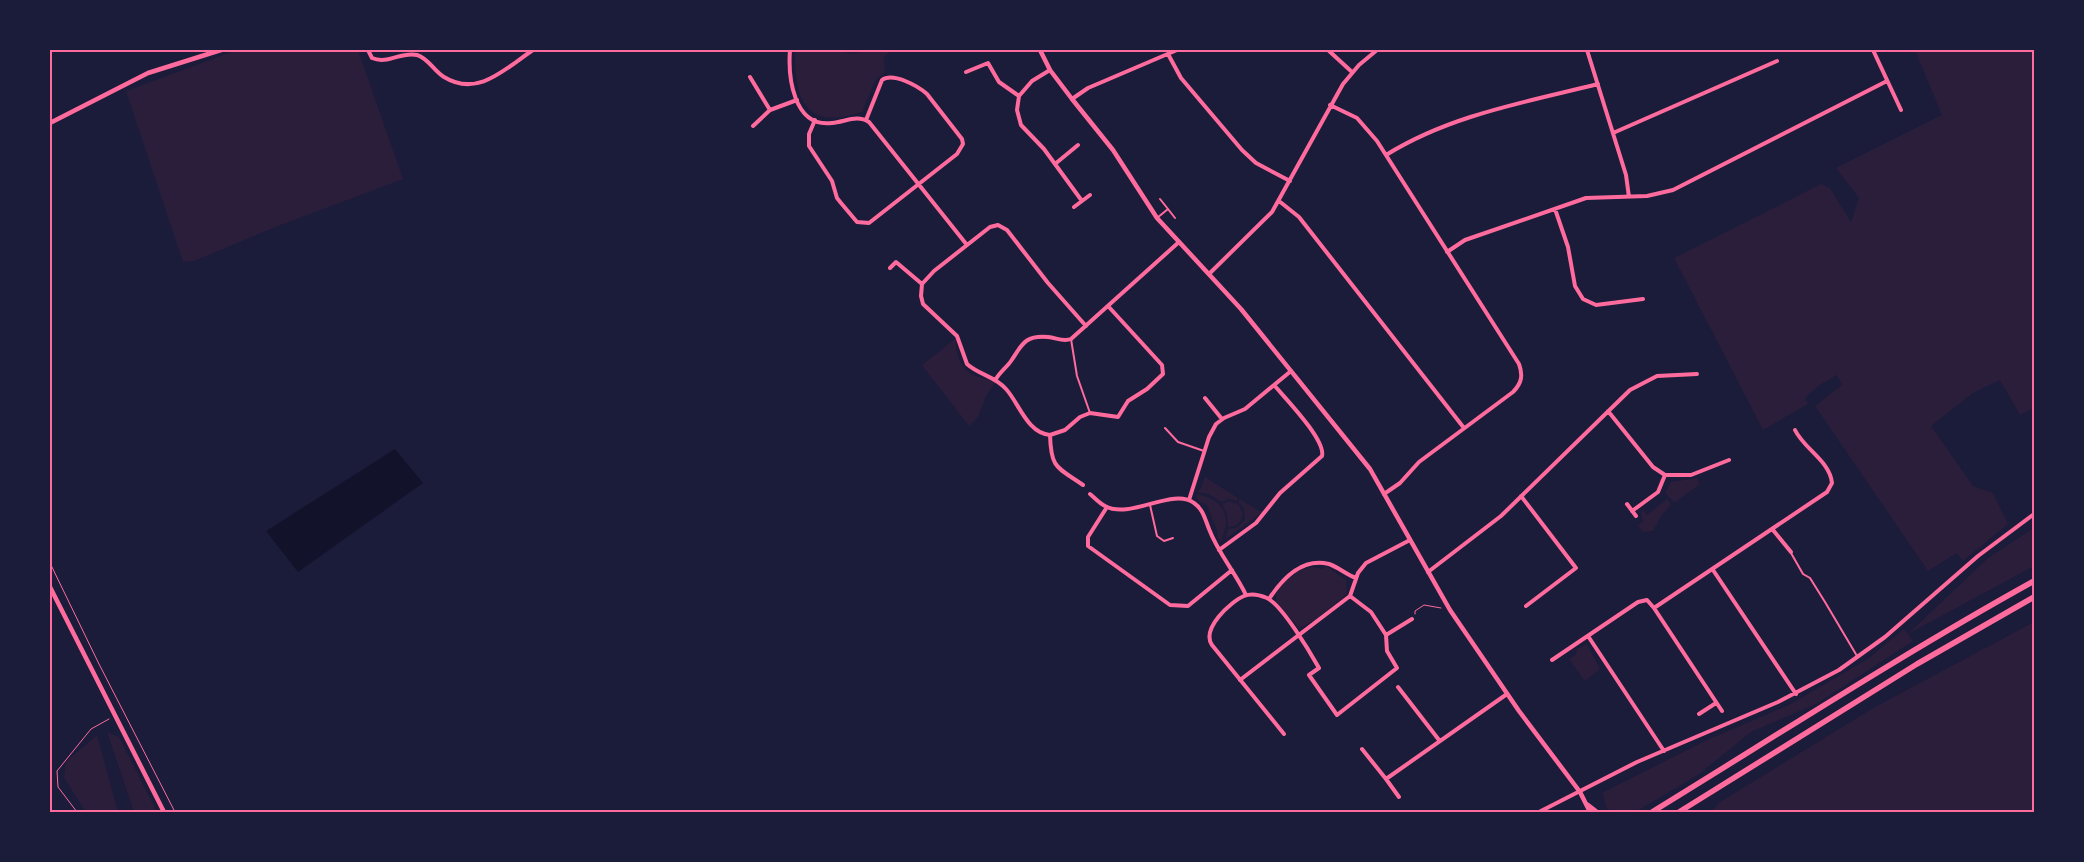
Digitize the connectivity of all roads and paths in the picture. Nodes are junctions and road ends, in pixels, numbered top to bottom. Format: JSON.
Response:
{"nodes":[{"id":1,"x":221,"y":50,"type":"edge"},
{"id":2,"x":368,"y":50,"type":"edge"},
{"id":3,"x":533,"y":50,"type":"edge"},
{"id":4,"x":790,"y":50,"type":"edge"},
{"id":5,"x":1040,"y":50,"type":"edge"},
{"id":6,"x":1177,"y":50,"type":"edge"},
{"id":7,"x":1328,"y":50,"type":"edge"},
{"id":8,"x":1377,"y":50,"type":"edge"},
{"id":9,"x":1587,"y":50,"type":"edge"},
{"id":10,"x":1873,"y":50,"type":"edge"},
{"id":11,"x":1168,"y":54,"type":"junction"},
{"id":12,"x":1778,"y":61,"type":"dead end"},
{"id":13,"x":1050,"y":70,"type":"junction"},
{"id":14,"x":966,"y":72,"type":"dead end"},
{"id":15,"x":1352,"y":72,"type":"junction"},
{"id":16,"x":750,"y":77,"type":"dead end"},
{"id":17,"x":1887,"y":81,"type":"junction"},
{"id":18,"x":1598,"y":84,"type":"junction"},
{"id":19,"x":1019,"y":96,"type":"junction"},
{"id":20,"x":1072,"y":99,"type":"junction"},
{"id":21,"x":797,"y":100,"type":"junction"},
{"id":22,"x":1330,"y":105,"type":"junction"},
{"id":23,"x":770,"y":110,"type":"junction"},
{"id":24,"x":1901,"y":110,"type":"dead end"},
{"id":25,"x":815,"y":120,"type":"junction"},
{"id":26,"x":866,"y":120,"type":"junction"},
{"id":27,"x":50,"y":123,"type":"edge"},
{"id":28,"x":753,"y":126,"type":"dead end"},
{"id":29,"x":1613,"y":133,"type":"junction"},
{"id":30,"x":1078,"y":145,"type":"dead end"},
{"id":31,"x":1386,"y":154,"type":"junction"},
{"id":32,"x":1055,"y":164,"type":"junction"},
{"id":33,"x":1290,"y":181,"type":"junction"},
{"id":34,"x":918,"y":184,"type":"junction"},
{"id":35,"x":1090,"y":196,"type":"dead end"},
{"id":36,"x":1630,"y":197,"type":"junction"},
{"id":37,"x":1160,"y":199,"type":"dead end"},
{"id":38,"x":1082,"y":201,"type":"junction"},
{"id":39,"x":1280,"y":201,"type":"junction"},
{"id":40,"x":1074,"y":207,"type":"dead end"},
{"id":41,"x":1555,"y":208,"type":"junction"},
{"id":42,"x":1168,"y":209,"type":"junction"},
{"id":43,"x":1157,"y":218,"type":"junction"},
{"id":44,"x":1175,"y":218,"type":"dead end"},
{"id":45,"x":1179,"y":242,"type":"junction"},
{"id":46,"x":967,"y":245,"type":"junction"},
{"id":47,"x":1447,"y":252,"type":"junction"},
{"id":48,"x":890,"y":268,"type":"dead end"},
{"id":49,"x":1210,"y":273,"type":"junction"},
{"id":50,"x":922,"y":284,"type":"junction"},
{"id":51,"x":1643,"y":299,"type":"dead end"},
{"id":52,"x":1108,"y":306,"type":"junction"},
{"id":53,"x":1086,"y":326,"type":"junction"},
{"id":54,"x":1071,"y":339,"type":"junction"},
{"id":55,"x":1291,"y":371,"type":"junction"},
{"id":56,"x":1697,"y":374,"type":"dead end"},
{"id":57,"x":996,"y":379,"type":"junction"},
{"id":58,"x":1274,"y":385,"type":"junction"},
{"id":59,"x":1205,"y":398,"type":"dead end"},
{"id":60,"x":1608,"y":412,"type":"junction"},
{"id":61,"x":1090,"y":413,"type":"junction"},
{"id":62,"x":1222,"y":419,"type":"junction"},
{"id":63,"x":1165,"y":428,"type":"dead end"},
{"id":64,"x":1464,"y":428,"type":"junction"},
{"id":65,"x":1795,"y":430,"type":"dead end"},
{"id":66,"x":1050,"y":435,"type":"junction"},
{"id":67,"x":1204,"y":451,"type":"junction"},
{"id":68,"x":1729,"y":460,"type":"dead end"},
{"id":69,"x":1665,"y":476,"type":"junction"},
{"id":70,"x":1083,"y":485,"type":"dead end"},
{"id":71,"x":1090,"y":494,"type":"dead end"},
{"id":72,"x":1384,"y":494,"type":"junction"},
{"id":73,"x":1521,"y":496,"type":"junction"},
{"id":74,"x":1189,"y":500,"type":"junction"},
{"id":75,"x":1150,"y":504,"type":"junction"},
{"id":76,"x":1627,"y":504,"type":"dead end"},
{"id":77,"x":1107,"y":507,"type":"junction"},
{"id":78,"x":1632,"y":511,"type":"junction"},
{"id":79,"x":2034,"y":514,"type":"edge"},
{"id":80,"x":1636,"y":516,"type":"dead end"},
{"id":81,"x":1773,"y":530,"type":"junction"},
{"id":82,"x":1173,"y":538,"type":"dead end"},
{"id":83,"x":1410,"y":540,"type":"junction"},
{"id":84,"x":1218,"y":550,"type":"junction"},
{"id":85,"x":1790,"y":552,"type":"joint"},
{"id":86,"x":50,"y":563,"type":"edge"},
{"id":87,"x":1232,"y":570,"type":"junction"},
{"id":88,"x":1713,"y":570,"type":"junction"},
{"id":89,"x":1428,"y":572,"type":"junction"},
{"id":90,"x":1356,"y":578,"type":"junction"},
{"id":91,"x":2034,"y":581,"type":"edge"},
{"id":92,"x":50,"y":587,"type":"edge"},
{"id":93,"x":1246,"y":595,"type":"junction"},
{"id":94,"x":1350,"y":596,"type":"junction"},
{"id":95,"x":2034,"y":597,"type":"edge"},
{"id":96,"x":1269,"y":599,"type":"junction"},
{"id":97,"x":1526,"y":606,"type":"dead end"},
{"id":98,"x":1654,"y":608,"type":"junction"},
{"id":99,"x":1450,"y":610,"type":"junction"},
{"id":100,"x":1412,"y":619,"type":"joint"},
{"id":101,"x":1298,"y":634,"type":"junction"},
{"id":102,"x":1386,"y":635,"type":"junction"},
{"id":103,"x":1588,"y":636,"type":"junction"},
{"id":104,"x":1858,"y":658,"type":"junction"},
{"id":105,"x":1552,"y":660,"type":"dead end"},
{"id":106,"x":1240,"y":680,"type":"junction"},
{"id":107,"x":1398,"y":687,"type":"dead end"},
{"id":108,"x":1508,"y":694,"type":"junction"},
{"id":109,"x":1796,"y":694,"type":"junction"},
{"id":110,"x":1716,"y":703,"type":"junction"},
{"id":111,"x":1722,"y":712,"type":"dead end"},
{"id":112,"x":1699,"y":714,"type":"dead end"},
{"id":113,"x":116,"y":715,"type":"junction"},
{"id":114,"x":1284,"y":734,"type":"dead end"},
{"id":115,"x":1440,"y":740,"type":"junction"},
{"id":116,"x":1362,"y":749,"type":"dead end"},
{"id":117,"x":1664,"y":750,"type":"junction"},
{"id":118,"x":1386,"y":779,"type":"junction"},
{"id":119,"x":1580,"y":792,"type":"junction"},
{"id":120,"x":1399,"y":797,"type":"dead end"},
{"id":121,"x":1588,"y":805,"type":"junction"},
{"id":122,"x":76,"y":812,"type":"edge"},
{"id":123,"x":164,"y":812,"type":"edge"},
{"id":124,"x":176,"y":812,"type":"edge"},
{"id":125,"x":1539,"y":812,"type":"edge"},
{"id":126,"x":1590,"y":812,"type":"edge"},
{"id":127,"x":1597,"y":812,"type":"edge"},
{"id":128,"x":1652,"y":812,"type":"edge"},
{"id":129,"x":1679,"y":812,"type":"edge"}],
"edges":[{"from":1,"to":27,"type":"street"},
{"from":2,"to":3,"type":"street"},
{"from":4,"to":21,"type":"street"},
{"from":5,"to":13,"type":"street"},
{"from":6,"to":11,"type":"street"},
{"from":7,"to":15,"type":"street"},
{"from":8,"to":15,"type":"street"},
{"from":9,"to":18,"type":"street"},
{"from":10,"to":17,"type":"street"},
{"from":11,"to":20,"type":"street"},
{"from":11,"to":33,"type":"street"},
{"from":12,"to":29,"type":"street"},
{"from":13,"to":19,"type":"street"},
{"from":13,"to":20,"type":"street"},
{"from":14,"to":19,"type":"street"},
{"from":15,"to":22,"type":"street"},
{"from":16,"to":23,"type":"street"},
{"from":17,"to":24,"type":"street"},
{"from":17,"to":36,"type":"street"},
{"from":18,"to":29,"type":"street"},
{"from":18,"to":31,"type":"street"},
{"from":19,"to":32,"type":"street"},
{"from":20,"to":43,"type":"street"},
{"from":21,"to":23,"type":"street"},
{"from":21,"to":25,"type":"street"},
{"from":22,"to":31,"type":"street"},
{"from":22,"to":33,"type":"street"},
{"from":23,"to":28,"type":"street"},
{"from":25,"to":26,"type":"street"},
{"from":25,"to":34,"type":"street"},
{"from":26,"to":34,"type":"street"},
{"from":26,"to":34,"type":"street"},
{"from":29,"to":36,"type":"street"},
{"from":30,"to":32,"type":"street"},
{"from":31,"to":47,"type":"street"},
{"from":32,"to":38,"type":"street"},
{"from":33,"to":39,"type":"street"},
{"from":34,"to":46,"type":"street"},
{"from":35,"to":38,"type":"street"},
{"from":36,"to":41,"type":"street"},
{"from":37,"to":42,"type":"lane"},
{"from":38,"to":40,"type":"street"},
{"from":39,"to":49,"type":"street"},
{"from":39,"to":64,"type":"street"},
{"from":41,"to":47,"type":"street"},
{"from":41,"to":51,"type":"street"},
{"from":42,"to":43,"type":"lane"},
{"from":42,"to":44,"type":"lane"},
{"from":43,"to":45,"type":"street"},
{"from":45,"to":49,"type":"street"},
{"from":45,"to":52,"type":"street"},
{"from":46,"to":50,"type":"street"},
{"from":46,"to":53,"type":"street"},
{"from":47,"to":64,"type":"street"},
{"from":48,"to":50,"type":"street"},
{"from":49,"to":55,"type":"street"},
{"from":50,"to":57,"type":"street"},
{"from":52,"to":53,"type":"street"},
{"from":52,"to":61,"type":"street"},
{"from":53,"to":54,"type":"street"},
{"from":54,"to":57,"type":"street"},
{"from":54,"to":61,"type":"lane"},
{"from":55,"to":58,"type":"street"},
{"from":55,"to":72,"type":"street"},
{"from":56,"to":60,"type":"street"},
{"from":57,"to":66,"type":"street"},
{"from":58,"to":62,"type":"street"},
{"from":58,"to":84,"type":"street"},
{"from":59,"to":62,"type":"street"},
{"from":60,"to":69,"type":"street"},
{"from":60,"to":73,"type":"street"},
{"from":61,"to":66,"type":"street"},
{"from":62,"to":67,"type":"street"},
{"from":63,"to":67,"type":"lane"},
{"from":64,"to":72,"type":"street"},
{"from":65,"to":81,"type":"street"},
{"from":66,"to":70,"type":"street"},
{"from":67,"to":74,"type":"street"},
{"from":68,"to":69,"type":"street"},
{"from":69,"to":78,"type":"street"},
{"from":71,"to":77,"type":"street"},
{"from":72,"to":83,"type":"street"},
{"from":73,"to":89,"type":"street"},
{"from":73,"to":97,"type":"street"},
{"from":74,"to":75,"type":"street"},
{"from":74,"to":84,"type":"street"},
{"from":75,"to":77,"type":"street"},
{"from":75,"to":82,"type":"lane"},
{"from":76,"to":78,"type":"street"},
{"from":77,"to":87,"type":"street"},
{"from":78,"to":80,"type":"street"},
{"from":79,"to":104,"type":"street"},
{"from":81,"to":85,"type":"street"},
{"from":81,"to":88,"type":"street"},
{"from":83,"to":89,"type":"street"},
{"from":83,"to":90,"type":"street"},
{"from":84,"to":87,"type":"street"},
{"from":85,"to":104,"type":"lane"},
{"from":86,"to":124,"type":"path"},
{"from":87,"to":93,"type":"street"},
{"from":88,"to":98,"type":"street"},
{"from":88,"to":109,"type":"street"},
{"from":89,"to":99,"type":"street"},
{"from":90,"to":94,"type":"street"},
{"from":90,"to":96,"type":"street"},
{"from":91,"to":128,"type":"main road"},
{"from":92,"to":113,"type":"street"},
{"from":93,"to":96,"type":"street"},
{"from":93,"to":106,"type":"street"},
{"from":94,"to":101,"type":"street"},
{"from":94,"to":102,"type":"street"},
{"from":95,"to":129,"type":"main road"},
{"from":96,"to":101,"type":"street"},
{"from":98,"to":103,"type":"street"},
{"from":98,"to":110,"type":"street"},
{"from":99,"to":100,"type":"path"},
{"from":99,"to":108,"type":"street"},
{"from":100,"to":102,"type":"street"},
{"from":101,"to":102,"type":"street"},
{"from":101,"to":106,"type":"street"},
{"from":103,"to":105,"type":"street"},
{"from":103,"to":117,"type":"street"},
{"from":104,"to":109,"type":"street"},
{"from":106,"to":114,"type":"street"},
{"from":107,"to":115,"type":"street"},
{"from":108,"to":115,"type":"street"},
{"from":108,"to":119,"type":"street"},
{"from":109,"to":117,"type":"street"},
{"from":110,"to":111,"type":"street"},
{"from":110,"to":112,"type":"street"},
{"from":113,"to":122,"type":"path"},
{"from":113,"to":123,"type":"street"},
{"from":115,"to":118,"type":"street"},
{"from":116,"to":118,"type":"street"},
{"from":117,"to":119,"type":"street"},
{"from":118,"to":120,"type":"street"},
{"from":119,"to":121,"type":"street"},
{"from":119,"to":125,"type":"street"},
{"from":121,"to":126,"type":"street"},
{"from":121,"to":127,"type":"street"}]}
